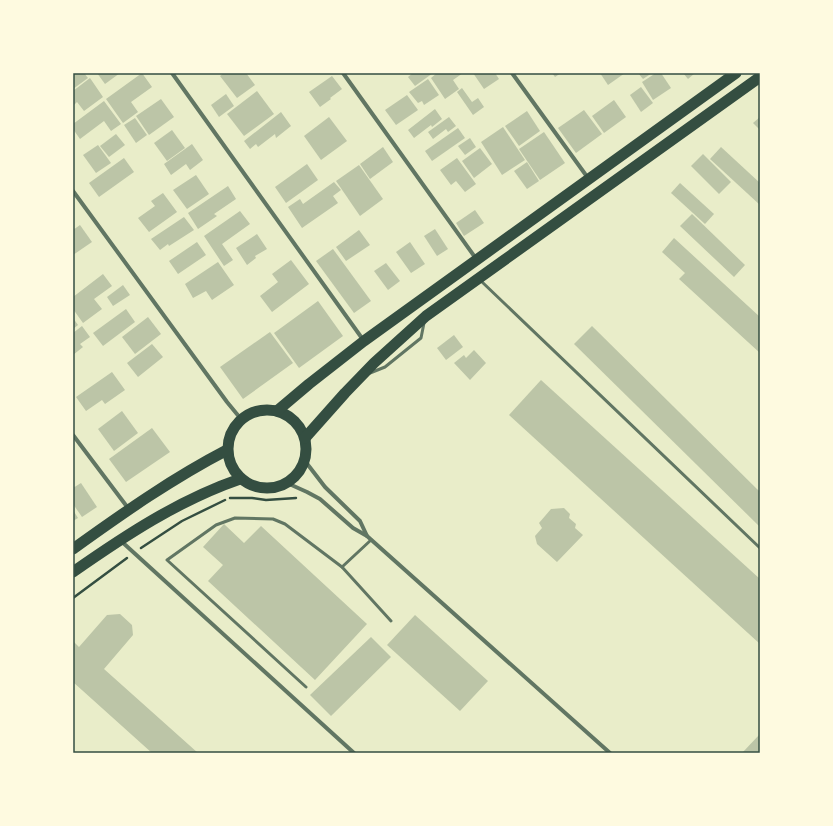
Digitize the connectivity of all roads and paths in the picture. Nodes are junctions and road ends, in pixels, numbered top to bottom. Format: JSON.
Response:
{"nodes":[{"id":1,"x":172,"y":73,"type":"edge"},
{"id":2,"x":343,"y":73,"type":"edge"},
{"id":3,"x":512,"y":73,"type":"edge"},
{"id":4,"x":736,"y":73,"type":"edge"},
{"id":5,"x":760,"y":77,"type":"edge"},
{"id":6,"x":588,"y":179,"type":"junction"},
{"id":7,"x":73,"y":191,"type":"edge"},
{"id":8,"x":477,"y":260,"type":"junction"},
{"id":9,"x":479,"y":279,"type":"junction"},
{"id":10,"x":364,"y":341,"type":"junction"},
{"id":11,"x":277,"y":411,"type":"junction"},
{"id":12,"x":241,"y":419,"type":"junction"},
{"id":13,"x":73,"y":435,"type":"edge"},
{"id":14,"x":305,"y":438,"type":"junction"},
{"id":15,"x":227,"y":450,"type":"junction"},
{"id":16,"x":305,"y":461,"type":"junction"},
{"id":17,"x":240,"y":479,"type":"junction"},
{"id":18,"x":287,"y":484,"type":"junction"},
{"id":19,"x":128,"y":509,"type":"junction"},
{"id":20,"x":367,"y":536,"type":"junction"},
{"id":21,"x":120,"y":540,"type":"junction"},
{"id":22,"x":371,"y":540,"type":"junction"},
{"id":23,"x":760,"y":548,"type":"edge"},
{"id":24,"x":73,"y":549,"type":"edge"},
{"id":25,"x":342,"y":567,"type":"junction"},
{"id":26,"x":73,"y":572,"type":"edge"},
{"id":27,"x":391,"y":621,"type":"dead end"},
{"id":28,"x":306,"y":687,"type":"dead end"},
{"id":29,"x":354,"y":753,"type":"edge"},
{"id":30,"x":610,"y":753,"type":"edge"}],
"edges":[{"from":1,"to":10,"type":"street"},
{"from":2,"to":8,"type":"street"},
{"from":3,"to":6,"type":"street"},
{"from":4,"to":6,"type":"highway"},
{"from":5,"to":9,"type":"highway"},
{"from":6,"to":8,"type":"highway"},
{"from":7,"to":12,"type":"street"},
{"from":8,"to":10,"type":"highway"},
{"from":9,"to":14,"type":"highway"},
{"from":9,"to":23,"type":"lane"},
{"from":10,"to":11,"type":"highway"},
{"from":11,"to":12,"type":"highway"},
{"from":11,"to":14,"type":"highway"},
{"from":12,"to":15,"type":"highway"},
{"from":13,"to":19,"type":"street"},
{"from":14,"to":16,"type":"highway"},
{"from":15,"to":17,"type":"highway"},
{"from":15,"to":19,"type":"highway"},
{"from":16,"to":18,"type":"highway"},
{"from":16,"to":20,"type":"street"},
{"from":17,"to":18,"type":"highway"},
{"from":17,"to":21,"type":"highway"},
{"from":18,"to":20,"type":"street"},
{"from":19,"to":24,"type":"highway"},
{"from":20,"to":22,"type":"street"},
{"from":21,"to":26,"type":"highway"},
{"from":21,"to":29,"type":"street"},
{"from":22,"to":25,"type":"lane"},
{"from":22,"to":30,"type":"street"},
{"from":25,"to":27,"type":"lane"},
{"from":25,"to":28,"type":"lane"}]}
